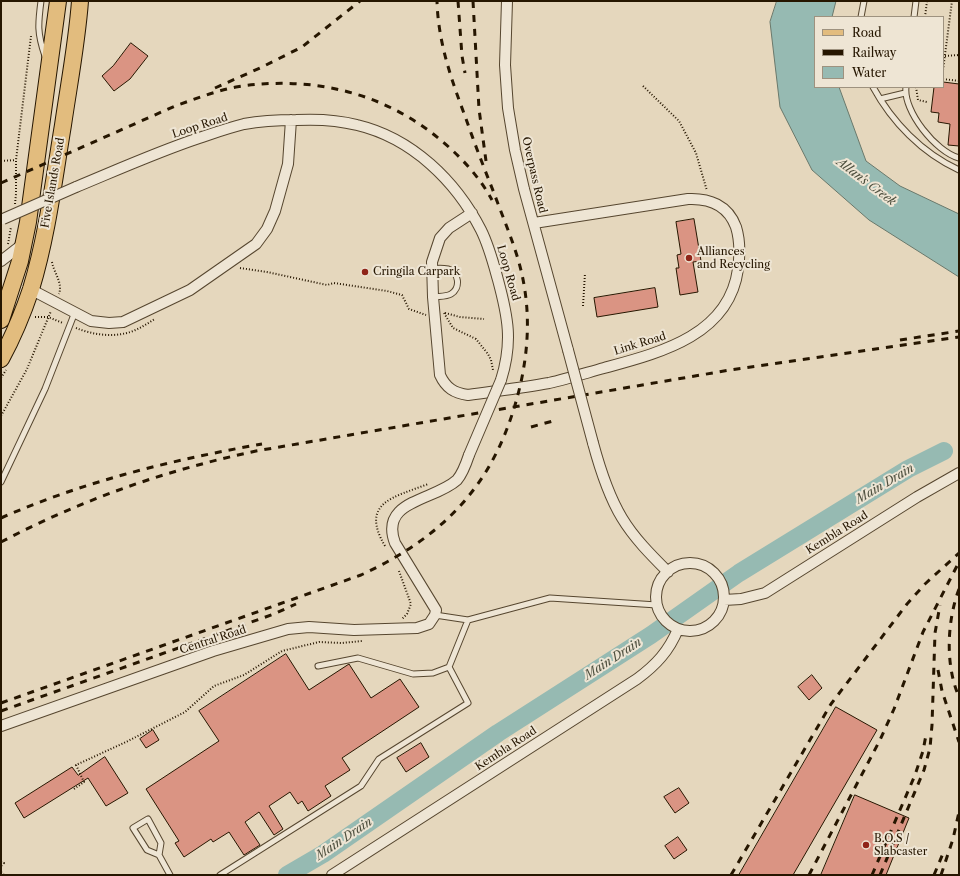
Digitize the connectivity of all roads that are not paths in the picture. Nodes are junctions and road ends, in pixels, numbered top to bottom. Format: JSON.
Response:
{"nodes":[{"id":1,"x":41,"y":1,"type":"edge"},
{"id":2,"x":58,"y":1,"type":"edge"},
{"id":3,"x":80,"y":1,"type":"edge"},
{"id":4,"x":83,"y":1,"type":"edge"},
{"id":5,"x":507,"y":1,"type":"edge"},
{"id":6,"x":864,"y":1,"type":"edge"},
{"id":7,"x":916,"y":1,"type":"edge"},
{"id":8,"x":861,"y":16,"type":"edge"},
{"id":9,"x":914,"y":16,"type":"edge"},
{"id":10,"x":79,"y":19,"type":"junction"},
{"id":11,"x":50,"y":68,"type":"junction"},
{"id":12,"x":874,"y":88,"type":"edge"},
{"id":13,"x":906,"y":88,"type":"edge"},
{"id":14,"x":905,"y":93,"type":"junction"},
{"id":15,"x":880,"y":99,"type":"junction"},
{"id":16,"x":291,"y":120,"type":"junction"},
{"id":17,"x":959,"y":158,"type":"edge"},
{"id":18,"x":959,"y":170,"type":"edge"},
{"id":19,"x":472,"y":213,"type":"junction"},
{"id":20,"x":5,"y":221,"type":"edge"},
{"id":21,"x":534,"y":223,"type":"junction"},
{"id":22,"x":24,"y":242,"type":"junction"},
{"id":23,"x":3,"y":259,"type":"edge"},
{"id":24,"x":432,"y":268,"type":"junction"},
{"id":25,"x":30,"y":289,"type":"junction"},
{"id":26,"x":433,"y":297,"type":"junction"},
{"id":27,"x":75,"y":312,"type":"junction"},
{"id":28,"x":1,"y":320,"type":"edge"},
{"id":29,"x":1,"y":359,"type":"edge"},
{"id":30,"x":959,"y":473,"type":"edge"},
{"id":31,"x":1,"y":482,"type":"edge"},
{"id":32,"x":668,"y":572,"type":"junction"},
{"id":33,"x":724,"y":597,"type":"junction"},
{"id":34,"x":657,"y":605,"type":"junction"},
{"id":35,"x":435,"y":615,"type":"junction"},
{"id":36,"x":468,"y":620,"type":"junction"},
{"id":37,"x":678,"y":629,"type":"junction"},
{"id":38,"x":318,"y":666,"type":"dead end"},
{"id":39,"x":449,"y":667,"type":"junction"},
{"id":40,"x":1,"y":726,"type":"edge"},
{"id":41,"x":159,"y":855,"type":"junction"},
{"id":42,"x":170,"y":875,"type":"edge"},
{"id":43,"x":220,"y":875,"type":"edge"},
{"id":44,"x":332,"y":875,"type":"edge"}],
"edges":[{"from":1,"to":11,"type":"lane"},
{"from":2,"to":11,"type":"main road","name":"Five Islands Road"},
{"from":3,"to":10,"type":"main road","name":"Five Islands Road"},
{"from":4,"to":10,"type":"main road"},
{"from":5,"to":21,"type":"street","name":"Overpass Road"},
{"from":6,"to":8,"type":"lane"},
{"from":7,"to":9,"type":"lane"},
{"from":10,"to":25,"type":"main road","name":"Five Islands Road"},
{"from":11,"to":22,"type":"main road","name":"Five Islands Road"},
{"from":12,"to":15,"type":"lane"},
{"from":13,"to":14,"type":"lane"},
{"from":14,"to":15,"type":"lane"},
{"from":14,"to":17,"type":"lane"},
{"from":15,"to":18,"type":"lane"},
{"from":16,"to":19,"type":"street","name":"Loop Road"},
{"from":16,"to":20,"type":"street","name":"Loop Road","bridge":true},
{"from":16,"to":27,"type":"street"},
{"from":19,"to":24,"type":"street","name":"Link Road"},
{"from":19,"to":35,"type":"street","name":"Loop Road","bridge":true},
{"from":21,"to":26,"type":"street","name":"Link Road"},
{"from":21,"to":32,"type":"street","name":"Overpass Road","bridge":true},
{"from":22,"to":23,"type":"street"},
{"from":22,"to":28,"type":"main road","name":"Five Islands Road"},
{"from":24,"to":26,"type":"street","name":"Link Road"},
{"from":24,"to":26,"type":"lane"},
{"from":25,"to":27,"type":"street"},
{"from":25,"to":29,"type":"main road","name":"Five Islands Road"},
{"from":27,"to":31,"type":"lane"},
{"from":30,"to":33,"type":"street","name":"Kembla Road"},
{"from":32,"to":33,"type":"street"},
{"from":32,"to":34,"type":"street"},
{"from":33,"to":37,"type":"street"},
{"from":34,"to":36,"type":"lane"},
{"from":34,"to":37,"type":"street"},
{"from":35,"to":36,"type":"lane"},
{"from":35,"to":40,"type":"street","name":"Central Road"},
{"from":36,"to":39,"type":"lane"},
{"from":37,"to":44,"type":"street","name":"Kembla Road"},
{"from":38,"to":39,"type":"lane"},
{"from":39,"to":43,"type":"lane"},
{"from":41,"to":41,"type":"lane"},
{"from":41,"to":42,"type":"lane"}]}
